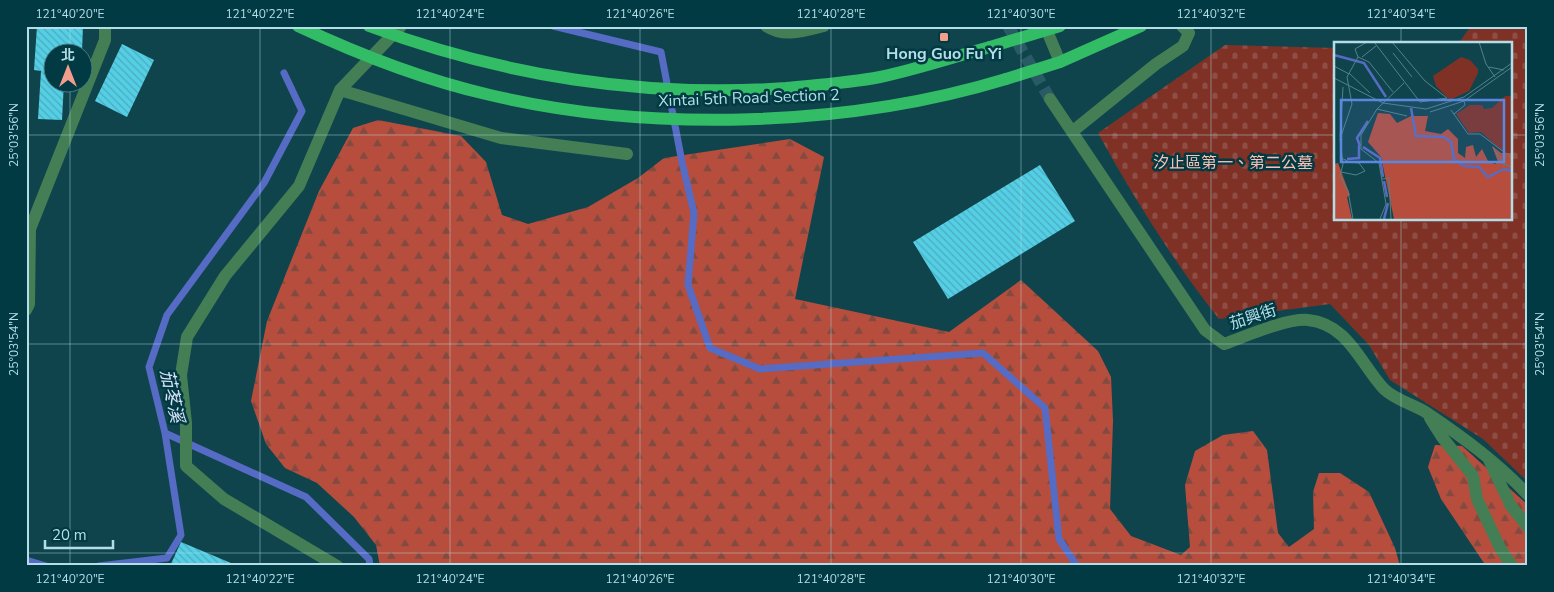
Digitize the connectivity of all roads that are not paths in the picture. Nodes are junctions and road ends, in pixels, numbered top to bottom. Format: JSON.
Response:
{"nodes":[{"id":1,"x":105,"y":26,"type":"edge"},
{"id":2,"x":298,"y":26,"type":"edge"},
{"id":3,"x":369,"y":26,"type":"edge"},
{"id":4,"x":400,"y":26,"type":"edge"},
{"id":5,"x":766,"y":26,"type":"edge"},
{"id":6,"x":824,"y":26,"type":"edge"},
{"id":7,"x":1141,"y":26,"type":"edge"},
{"id":8,"x":1182,"y":26,"type":"edge"},
{"id":9,"x":1051,"y":28,"type":"edge"},
{"id":10,"x":1060,"y":62,"type":"junction"},
{"id":11,"x":340,"y":90,"type":"junction"},
{"id":12,"x":1050,"y":99,"type":"tunnel mouth"},
{"id":13,"x":1073,"y":131,"type":"junction"},
{"id":14,"x":627,"y":154,"type":"dead end"},
{"id":15,"x":26,"y":310,"type":"edge"},
{"id":16,"x":1426,"y":412,"type":"junction"},
{"id":17,"x":1488,"y":458,"type":"junction"},
{"id":18,"x":1528,"y":495,"type":"edge"},
{"id":19,"x":1528,"y":527,"type":"edge"},
{"id":20,"x":336,"y":566,"type":"edge"},
{"id":21,"x":1512,"y":566,"type":"edge"}],
"edges":[{"from":1,"to":15,"type":"street"},
{"from":2,"to":10,"type":"main road","name":"Xintai 5th Road Section 2","bridge":true},
{"from":3,"to":9,"type":"main road","name":"Xintai 5th Road Section 2","bridge":true},
{"from":4,"to":11,"type":"street"},
{"from":5,"to":6,"type":"street"},
{"from":7,"to":10,"type":"main road","name":"Xintai 5th Road Section 2"},
{"from":8,"to":13,"type":"street"},
{"from":9,"to":10,"type":"street"},
{"from":11,"to":14,"type":"street"},
{"from":11,"to":20,"type":"street"},
{"from":12,"to":13,"type":"street","name":"茄興街"},
{"from":13,"to":16,"type":"street","name":"茄興街"},
{"from":16,"to":17,"type":"street","name":"茄興街"},
{"from":16,"to":21,"type":"street"},
{"from":17,"to":18,"type":"street","name":"茄興街"},
{"from":17,"to":19,"type":"street"}]}
